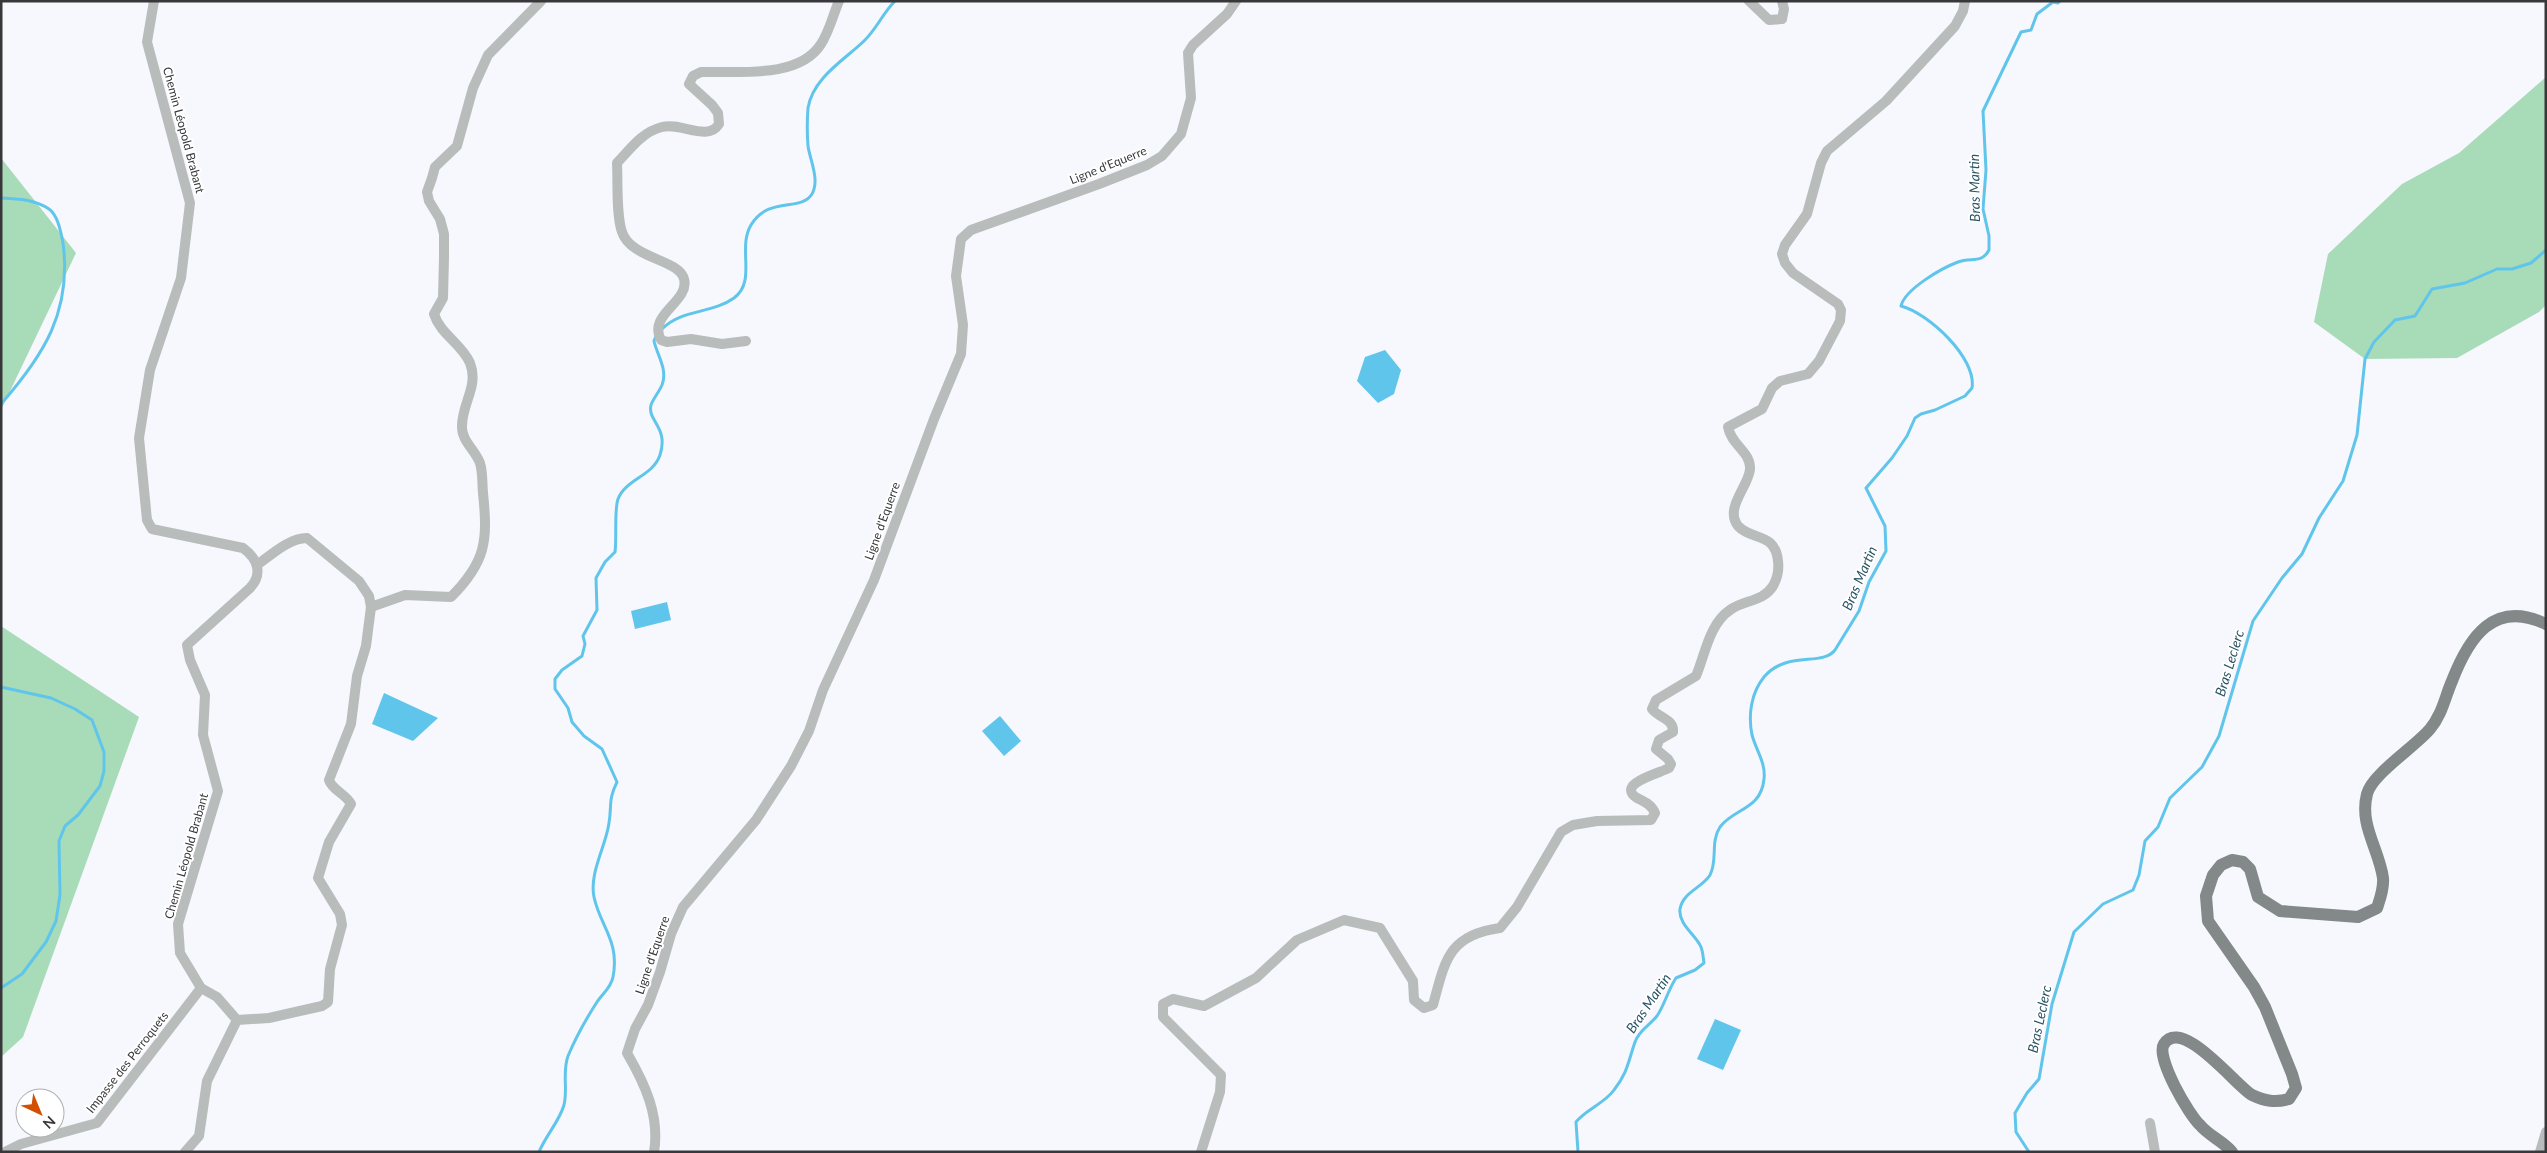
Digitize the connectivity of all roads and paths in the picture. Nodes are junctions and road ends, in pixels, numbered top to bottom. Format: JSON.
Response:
{"nodes":[{"id":1,"x":154,"y":1,"type":"edge"},
{"id":2,"x":541,"y":1,"type":"edge"},
{"id":3,"x":839,"y":1,"type":"edge"},
{"id":4,"x":1236,"y":1,"type":"edge"},
{"id":5,"x":1749,"y":1,"type":"edge"},
{"id":6,"x":1782,"y":1,"type":"edge"},
{"id":7,"x":1964,"y":1,"type":"edge"},
{"id":8,"x":746,"y":341,"type":"dead end"},
{"id":9,"x":257,"y":565,"type":"junction"},
{"id":10,"x":371,"y":607,"type":"junction"},
{"id":11,"x":2546,"y":624,"type":"edge"},
{"id":12,"x":200,"y":988,"type":"junction"},
{"id":13,"x":237,"y":1020,"type":"junction"},
{"id":14,"x":2150,"y":1123,"type":"dead end"},
{"id":15,"x":2546,"y":1132,"type":"edge"},
{"id":16,"x":5,"y":1152,"type":"edge"},
{"id":17,"x":185,"y":1152,"type":"edge"},
{"id":18,"x":654,"y":1152,"type":"edge"},
{"id":19,"x":1201,"y":1152,"type":"edge"},
{"id":20,"x":2155,"y":1152,"type":"edge"},
{"id":21,"x":2232,"y":1152,"type":"edge"},
{"id":22,"x":2540,"y":1152,"type":"edge"}],
"edges":[{"from":1,"to":9,"type":"street","name":"Chemin Léopold Brabant"},
{"from":2,"to":10,"type":"street"},
{"from":3,"to":8,"type":"street"},
{"from":4,"to":18,"type":"street","name":"Ligne d'Equerre"},
{"from":5,"to":6,"type":"street"},
{"from":7,"to":19,"type":"street"},
{"from":9,"to":10,"type":"street"},
{"from":9,"to":12,"type":"street","name":"Chemin Léopold Brabant"},
{"from":10,"to":13,"type":"street"},
{"from":11,"to":21,"type":"main road"},
{"from":12,"to":13,"type":"street","name":"Chemin Léopold Brabant"},
{"from":12,"to":16,"type":"street","name":"Impasse des Perroquets"},
{"from":13,"to":17,"type":"street"},
{"from":14,"to":20,"type":"street"},
{"from":15,"to":22,"type":"street"}]}
